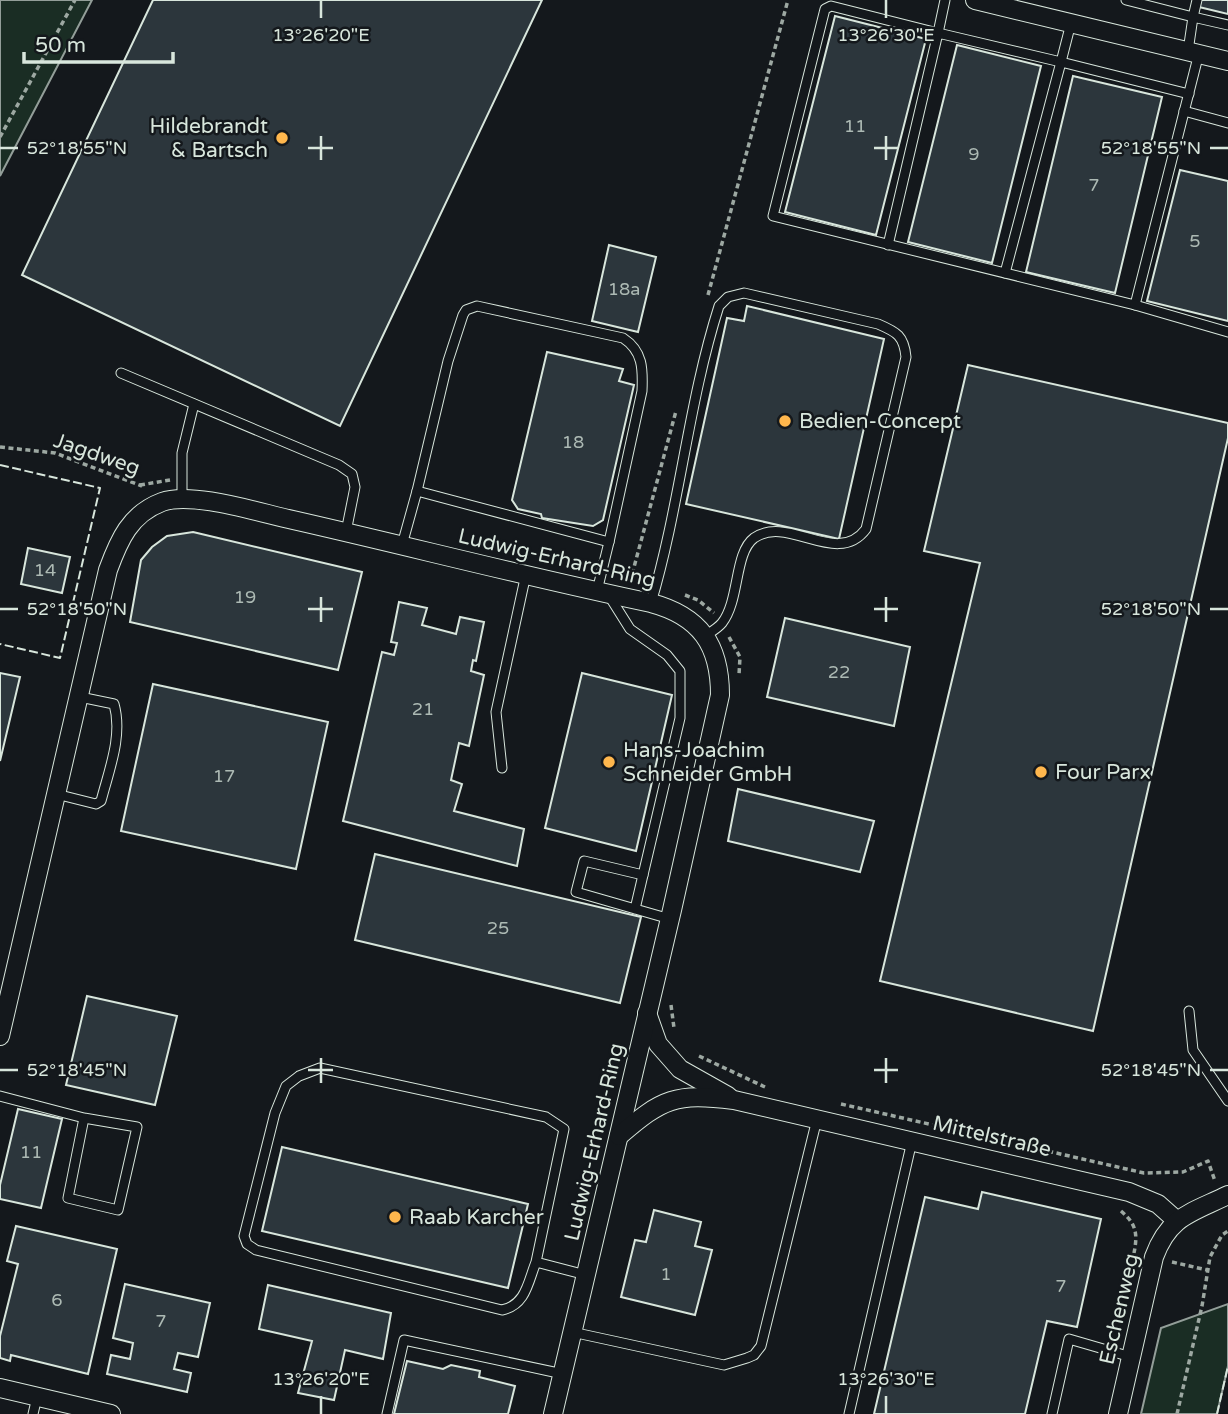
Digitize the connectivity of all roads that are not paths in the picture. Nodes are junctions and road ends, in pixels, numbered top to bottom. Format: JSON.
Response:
{"nodes":[{"id":1,"x":945,"y":0,"type":"edge"},
{"id":2,"x":975,"y":0,"type":"edge"},
{"id":3,"x":1126,"y":0,"type":"edge"},
{"id":4,"x":1197,"y":0,"type":"edge"},
{"id":5,"x":826,"y":5,"type":"edge"},
{"id":6,"x":1193,"y":17,"type":"junction"},
{"id":7,"x":1071,"y":23,"type":"junction"},
{"id":8,"x":1228,"y":25,"type":"edge"},
{"id":9,"x":938,"y":33,"type":"junction"},
{"id":10,"x":1194,"y":52,"type":"junction"},
{"id":11,"x":1228,"y":61,"type":"edge"},
{"id":12,"x":1061,"y":62,"type":"junction"},
{"id":13,"x":1188,"y":94,"type":"junction"},
{"id":14,"x":1184,"y":111,"type":"junction"},
{"id":15,"x":1228,"y":123,"type":"edge"},
{"id":16,"x":888,"y":245,"type":"junction"},
{"id":17,"x":1005,"y":273,"type":"junction"},
{"id":18,"x":1135,"y":305,"type":"junction"},
{"id":19,"x":1228,"y":332,"type":"edge"},
{"id":20,"x":121,"y":373,"type":"dead end"},
{"id":21,"x":194,"y":404,"type":"junction"},
{"id":22,"x":417,"y":491,"type":"junction"},
{"id":23,"x":182,"y":499,"type":"junction"},
{"id":24,"x":346,"y":532,"type":"junction"},
{"id":25,"x":609,"y":542,"type":"junction"},
{"id":26,"x":402,"y":545,"type":"junction"},
{"id":27,"x":526,"y":574,"type":"junction"},
{"id":28,"x":602,"y":592,"type":"junction"},
{"id":29,"x":651,"y":603,"type":"junction"},
{"id":30,"x":705,"y":636,"type":"junction"},
{"id":31,"x":80,"y":696,"type":"junction"},
{"id":32,"x":502,"y":768,"type":"dead end"},
{"id":33,"x":55,"y":794,"type":"junction"},
{"id":34,"x":643,"y":875,"type":"junction"},
{"id":35,"x":635,"y":909,"type":"junction"},
{"id":36,"x":670,"y":919,"type":"junction"},
{"id":37,"x":1189,"y":1011,"type":"dead end"},
{"id":38,"x":3,"y":1013,"type":"edge"},
{"id":39,"x":648,"y":1013,"type":"junction"},
{"id":40,"x":0,"y":1036,"type":"edge"},
{"id":41,"x":0,"y":1096,"type":"edge"},
{"id":42,"x":734,"y":1100,"type":"junction"},
{"id":43,"x":1228,"y":1101,"type":"edge"},
{"id":44,"x":85,"y":1118,"type":"junction"},
{"id":45,"x":817,"y":1118,"type":"junction"},
{"id":46,"x":619,"y":1136,"type":"junction"},
{"id":47,"x":912,"y":1141,"type":"junction"},
{"id":48,"x":1228,"y":1195,"type":"edge"},
{"id":49,"x":1176,"y":1220,"type":"junction"},
{"id":50,"x":536,"y":1262,"type":"junction"},
{"id":51,"x":586,"y":1275,"type":"junction"},
{"id":52,"x":572,"y":1332,"type":"junction"},
{"id":53,"x":1131,"y":1357,"type":"junction"},
{"id":54,"x":563,"y":1374,"type":"junction"},
{"id":55,"x":0,"y":1388,"type":"edge"},
{"id":56,"x":35,"y":1405,"type":"edge"},
{"id":57,"x":111,"y":1414,"type":"edge"},
{"id":58,"x":387,"y":1414,"type":"edge"},
{"id":59,"x":553,"y":1414,"type":"edge"},
{"id":60,"x":849,"y":1414,"type":"edge"},
{"id":61,"x":1052,"y":1414,"type":"edge"},
{"id":62,"x":1118,"y":1414,"type":"edge"}],
"edges":[{"from":1,"to":9,"type":"lane"},
{"from":2,"to":7,"type":"street"},
{"from":3,"to":6,"type":"lane"},
{"from":4,"to":6,"type":"lane"},
{"from":5,"to":9,"type":"lane"},
{"from":5,"to":16,"type":"lane"},
{"from":6,"to":8,"type":"lane"},
{"from":6,"to":10,"type":"lane"},
{"from":7,"to":10,"type":"street"},
{"from":7,"to":12,"type":"lane"},
{"from":9,"to":12,"type":"lane"},
{"from":9,"to":16,"type":"lane"},
{"from":10,"to":11,"type":"street"},
{"from":10,"to":13,"type":"lane"},
{"from":12,"to":13,"type":"lane"},
{"from":12,"to":17,"type":"lane"},
{"from":13,"to":14,"type":"lane"},
{"from":14,"to":15,"type":"lane"},
{"from":14,"to":18,"type":"lane"},
{"from":16,"to":17,"type":"lane"},
{"from":17,"to":18,"type":"lane"},
{"from":18,"to":19,"type":"lane"},
{"from":20,"to":21,"type":"lane"},
{"from":21,"to":23,"type":"lane"},
{"from":21,"to":24,"type":"lane"},
{"from":22,"to":25,"type":"lane"},
{"from":22,"to":25,"type":"lane"},
{"from":22,"to":26,"type":"lane"},
{"from":23,"to":24,"type":"street","name":"Ludwig-Erhard-Ring"},
{"from":23,"to":31,"type":"street","name":"Ludwig-Erhard-Ring"},
{"from":24,"to":26,"type":"street","name":"Ludwig-Erhard-Ring"},
{"from":25,"to":28,"type":"lane"},
{"from":26,"to":27,"type":"street","name":"Ludwig-Erhard-Ring"},
{"from":27,"to":28,"type":"street","name":"Ludwig-Erhard-Ring"},
{"from":27,"to":32,"type":"lane"},
{"from":28,"to":29,"type":"street","name":"Ludwig-Erhard-Ring"},
{"from":28,"to":34,"type":"lane"},
{"from":29,"to":30,"type":"street","name":"Ludwig-Erhard-Ring"},
{"from":29,"to":30,"type":"lane"},
{"from":30,"to":36,"type":"street","name":"Ludwig-Erhard-Ring"},
{"from":31,"to":33,"type":"street","name":"Ludwig-Erhard-Ring"},
{"from":31,"to":33,"type":"lane"},
{"from":33,"to":38,"type":"street","name":"Ludwig-Erhard-Ring"},
{"from":34,"to":35,"type":"lane"},
{"from":34,"to":35,"type":"lane"},
{"from":35,"to":36,"type":"lane"},
{"from":36,"to":39,"type":"street","name":"Ludwig-Erhard-Ring"},
{"from":37,"to":43,"type":"lane"},
{"from":38,"to":40,"type":"street","name":"Ludwig-Erhard-Ring"},
{"from":39,"to":42,"type":"street","name":"Mittelstraße"},
{"from":39,"to":46,"type":"street","name":"Ludwig-Erhard-Ring"},
{"from":41,"to":44,"type":"lane"},
{"from":42,"to":45,"type":"street","name":"Mittelstraße"},
{"from":42,"to":46,"type":"street","name":"Mittelstraße"},
{"from":44,"to":44,"type":"lane"},
{"from":45,"to":47,"type":"street","name":"Mittelstraße"},
{"from":45,"to":52,"type":"lane"},
{"from":46,"to":51,"type":"street","name":"Ludwig-Erhard-Ring"},
{"from":47,"to":49,"type":"street","name":"Mittelstraße"},
{"from":47,"to":60,"type":"lane"},
{"from":48,"to":49,"type":"street"},
{"from":49,"to":53,"type":"street","name":"Eschenweg"},
{"from":50,"to":50,"type":"lane"},
{"from":50,"to":51,"type":"lane"},
{"from":51,"to":52,"type":"street","name":"Ludwig-Erhard-Ring"},
{"from":52,"to":54,"type":"street","name":"Ludwig-Erhard-Ring"},
{"from":53,"to":61,"type":"lane"},
{"from":53,"to":62,"type":"street","name":"Eschenweg"},
{"from":54,"to":58,"type":"lane"},
{"from":54,"to":59,"type":"street","name":"Ludwig-Erhard-Ring"},
{"from":55,"to":56,"type":"street"},
{"from":56,"to":57,"type":"street"}]}
